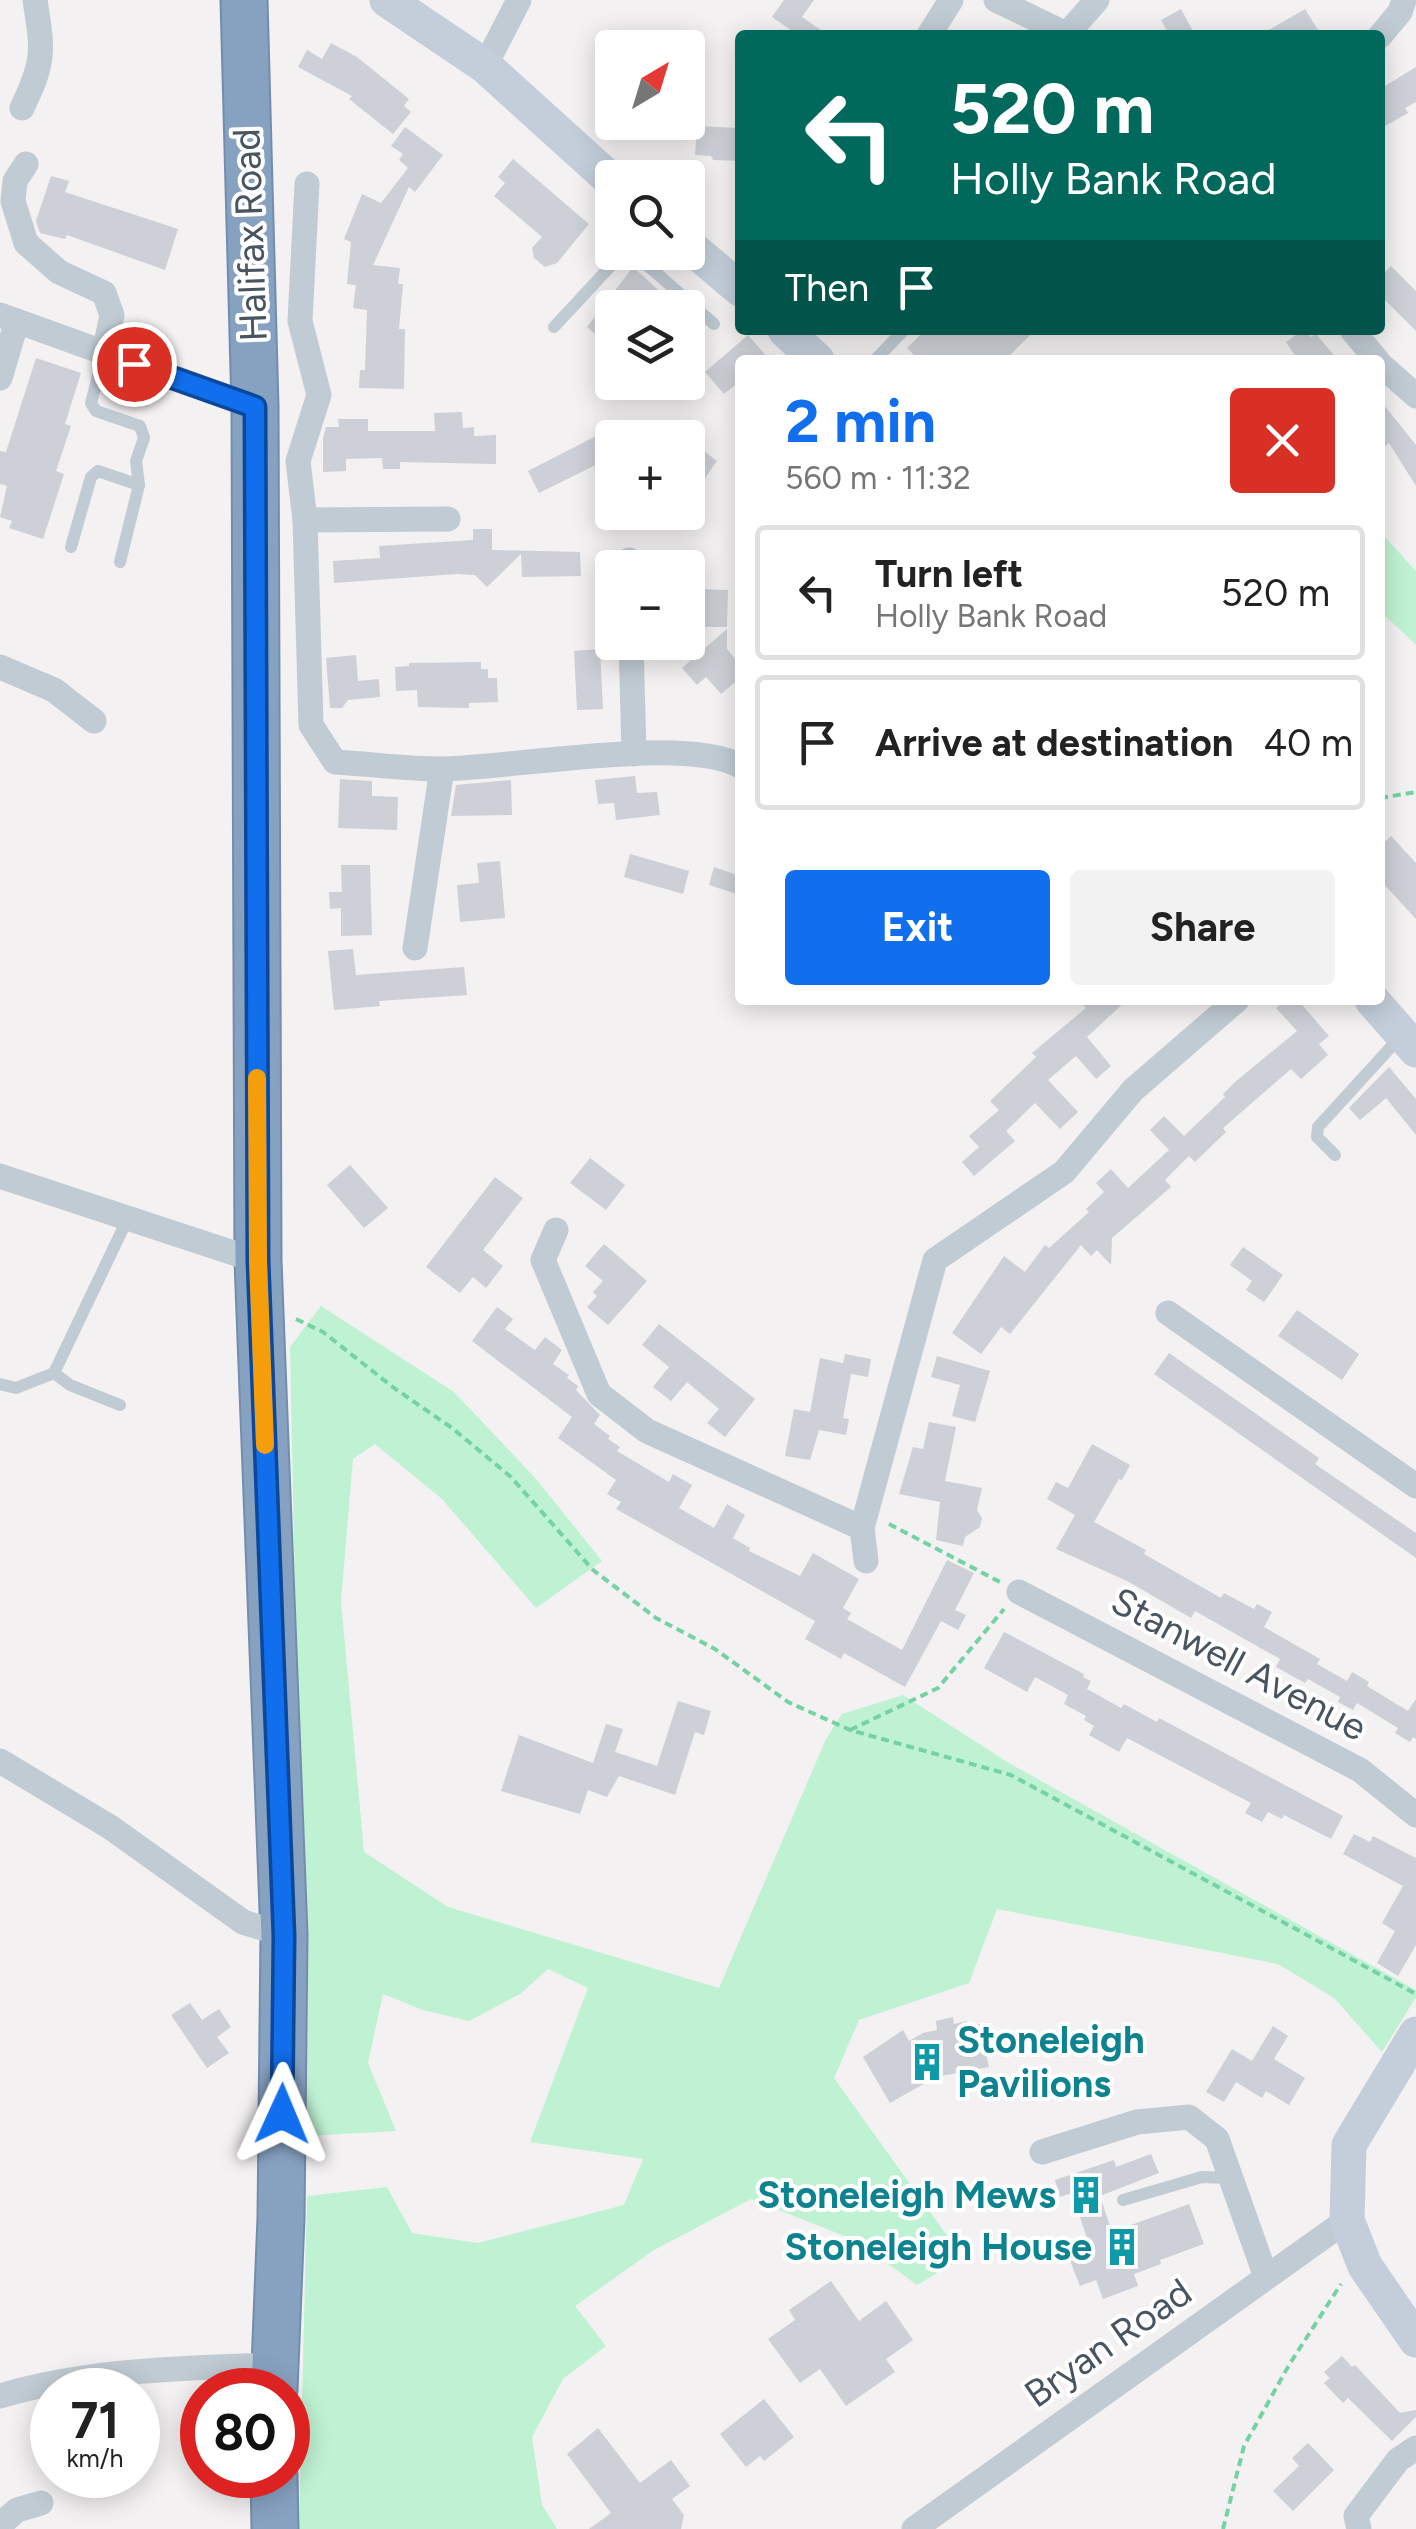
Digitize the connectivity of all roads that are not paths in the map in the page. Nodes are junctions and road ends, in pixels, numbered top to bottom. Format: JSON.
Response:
{"nodes":[{"id":1,"x":35,"y":0,"type":"edge"},
{"id":2,"x":244,"y":0,"type":"edge"},
{"id":3,"x":386,"y":0,"type":"edge"},
{"id":4,"x":520,"y":0,"type":"edge"},
{"id":5,"x":951,"y":0,"type":"edge"},
{"id":6,"x":996,"y":0,"type":"edge"},
{"id":7,"x":1097,"y":0,"type":"edge"},
{"id":8,"x":1404,"y":0,"type":"edge"},
{"id":9,"x":932,"y":30,"type":"edge"},
{"id":10,"x":1057,"y":30,"type":"edge"},
{"id":11,"x":1071,"y":30,"type":"edge"},
{"id":12,"x":1385,"y":30,"type":"edge"},
{"id":13,"x":485,"y":66,"type":"junction"},
{"id":14,"x":22,"y":108,"type":"dead end"},
{"id":15,"x":26,"y":164,"type":"dead end"},
{"id":16,"x":595,"y":166,"type":"edge"},
{"id":17,"x":307,"y":184,"type":"dead end"},
{"id":18,"x":705,"y":256,"type":"edge"},
{"id":19,"x":607,"y":270,"type":"edge"},
{"id":20,"x":653,"y":270,"type":"edge"},
{"id":21,"x":735,"y":276,"type":"edge"},
{"id":22,"x":8,"y":318,"type":"edge"},
{"id":23,"x":714,"y":324,"type":"dead end"},
{"id":24,"x":554,"y":327,"type":"dead end"},
{"id":25,"x":790,"y":335,"type":"edge"},
{"id":26,"x":899,"y":335,"type":"edge"},
{"id":27,"x":1356,"y":335,"type":"edge"},
{"id":28,"x":104,"y":353,"type":"junction"},
{"id":29,"x":812,"y":355,"type":"edge"},
{"id":30,"x":880,"y":355,"type":"edge"},
{"id":31,"x":1372,"y":355,"type":"edge"},
{"id":32,"x":1385,"y":368,"type":"edge"},
{"id":33,"x":0,"y":378,"type":"edge"},
{"id":34,"x":1416,"y":396,"type":"edge"},
{"id":35,"x":255,"y":407,"type":"junction"},
{"id":36,"x":139,"y":485,"type":"junction"},
{"id":37,"x":448,"y":519,"type":"dead end"},
{"id":38,"x":305,"y":520,"type":"junction"},
{"id":39,"x":71,"y":547,"type":"dead end"},
{"id":40,"x":120,"y":562,"type":"dead end"},
{"id":41,"x":631,"y":660,"type":"edge"},
{"id":42,"x":0,"y":667,"type":"edge"},
{"id":43,"x":94,"y":722,"type":"dead end"},
{"id":44,"x":634,"y":754,"type":"junction"},
{"id":45,"x":735,"y":763,"type":"edge"},
{"id":46,"x":442,"y":769,"type":"junction"},
{"id":47,"x":415,"y":948,"type":"dead end"},
{"id":48,"x":1231,"y":1005,"type":"edge"},
{"id":49,"x":1376,"y":1005,"type":"edge"},
{"id":50,"x":1409,"y":1042,"type":"edge"},
{"id":51,"x":1336,"y":1155,"type":"dead end"},
{"id":52,"x":0,"y":1176,"type":"edge"},
{"id":53,"x":128,"y":1218,"type":"junction"},
{"id":54,"x":556,"y":1230,"type":"dead end"},
{"id":55,"x":258,"y":1282,"type":"junction"},
{"id":56,"x":1168,"y":1313,"type":"dead end"},
{"id":57,"x":54,"y":1374,"type":"junction"},
{"id":58,"x":0,"y":1384,"type":"edge"},
{"id":59,"x":120,"y":1404,"type":"dead end"},
{"id":60,"x":1416,"y":1486,"type":"edge"},
{"id":61,"x":864,"y":1520,"type":"junction"},
{"id":62,"x":866,"y":1561,"type":"dead end"},
{"id":63,"x":1020,"y":1592,"type":"road end"},
{"id":64,"x":0,"y":1761,"type":"edge"},
{"id":65,"x":1416,"y":1815,"type":"edge"},
{"id":66,"x":284,"y":1936,"type":"junction"},
{"id":67,"x":1416,"y":2034,"type":"edge"},
{"id":68,"x":1042,"y":2152,"type":"dead end"},
{"id":69,"x":1231,"y":2178,"type":"junction"},
{"id":70,"x":1122,"y":2200,"type":"dead end"},
{"id":71,"x":1348,"y":2220,"type":"junction"},
{"id":72,"x":1266,"y":2277,"type":"junction"},
{"id":73,"x":1414,"y":2332,"type":"edge"},
{"id":74,"x":274,"y":2368,"type":"edge"},
{"id":75,"x":30,"y":2387,"type":"edge"},
{"id":76,"x":0,"y":2396,"type":"edge"},
{"id":77,"x":1416,"y":2448,"type":"edge"},
{"id":78,"x":274,"y":2498,"type":"edge"},
{"id":79,"x":41,"y":2503,"type":"dead end"},
{"id":80,"x":0,"y":2524,"type":"edge"},
{"id":81,"x":275,"y":2529,"type":"edge"},
{"id":82,"x":914,"y":2529,"type":"edge"},
{"id":83,"x":1359,"y":2529,"type":"edge"}],
"edges":[{"from":1,"to":14,"type":"street"},
{"from":2,"to":35,"type":"highway","name":"Halifax Road"},
{"from":3,"to":13,"type":"street"},
{"from":4,"to":13,"type":"street"},
{"from":5,"to":9,"type":"street"},
{"from":6,"to":10,"type":"street"},
{"from":7,"to":11,"type":"street"},
{"from":8,"to":12,"type":"street"},
{"from":13,"to":16,"type":"street"},
{"from":15,"to":28,"type":"street"},
{"from":17,"to":38,"type":"street"},
{"from":18,"to":21,"type":"street"},
{"from":19,"to":24,"type":"lane"},
{"from":20,"to":23,"type":"lane"},
{"from":22,"to":28,"type":"street"},
{"from":22,"to":33,"type":"street"},
{"from":25,"to":29,"type":"street"},
{"from":26,"to":30,"type":"lane"},
{"from":27,"to":31,"type":"street"},
{"from":28,"to":35,"type":"street"},
{"from":28,"to":36,"type":"lane"},
{"from":32,"to":34,"type":"street"},
{"from":35,"to":55,"type":"highway","name":"Halifax Road"},
{"from":36,"to":39,"type":"lane"},
{"from":36,"to":40,"type":"lane"},
{"from":37,"to":38,"type":"street"},
{"from":38,"to":46,"type":"street"},
{"from":41,"to":44,"type":"street"},
{"from":42,"to":43,"type":"street"},
{"from":44,"to":45,"type":"street"},
{"from":44,"to":46,"type":"street"},
{"from":46,"to":47,"type":"street"},
{"from":48,"to":61,"type":"street"},
{"from":49,"to":50,"type":"street"},
{"from":50,"to":51,"type":"lane"},
{"from":52,"to":53,"type":"street"},
{"from":53,"to":55,"type":"street"},
{"from":53,"to":57,"type":"lane"},
{"from":54,"to":61,"type":"street"},
{"from":55,"to":66,"type":"highway","name":"Halifax Road"},
{"from":56,"to":60,"type":"street"},
{"from":57,"to":58,"type":"lane"},
{"from":57,"to":59,"type":"lane"},
{"from":61,"to":62,"type":"street"},
{"from":63,"to":65,"type":"street","name":"Stanwell Avenue"},
{"from":64,"to":66,"type":"street"},
{"from":66,"to":74,"type":"highway","name":"Halifax Road"},
{"from":67,"to":71,"type":"street"},
{"from":68,"to":69,"type":"street"},
{"from":69,"to":70,"type":"lane"},
{"from":69,"to":72,"type":"street"},
{"from":71,"to":72,"type":"street","name":"Bryan Road"},
{"from":71,"to":73,"type":"street"},
{"from":72,"to":82,"type":"street","name":"Bryan Road"},
{"from":75,"to":76,"type":"street"},
{"from":77,"to":83,"type":"street"},
{"from":78,"to":81,"type":"highway"},
{"from":79,"to":80,"type":"street"}]}
